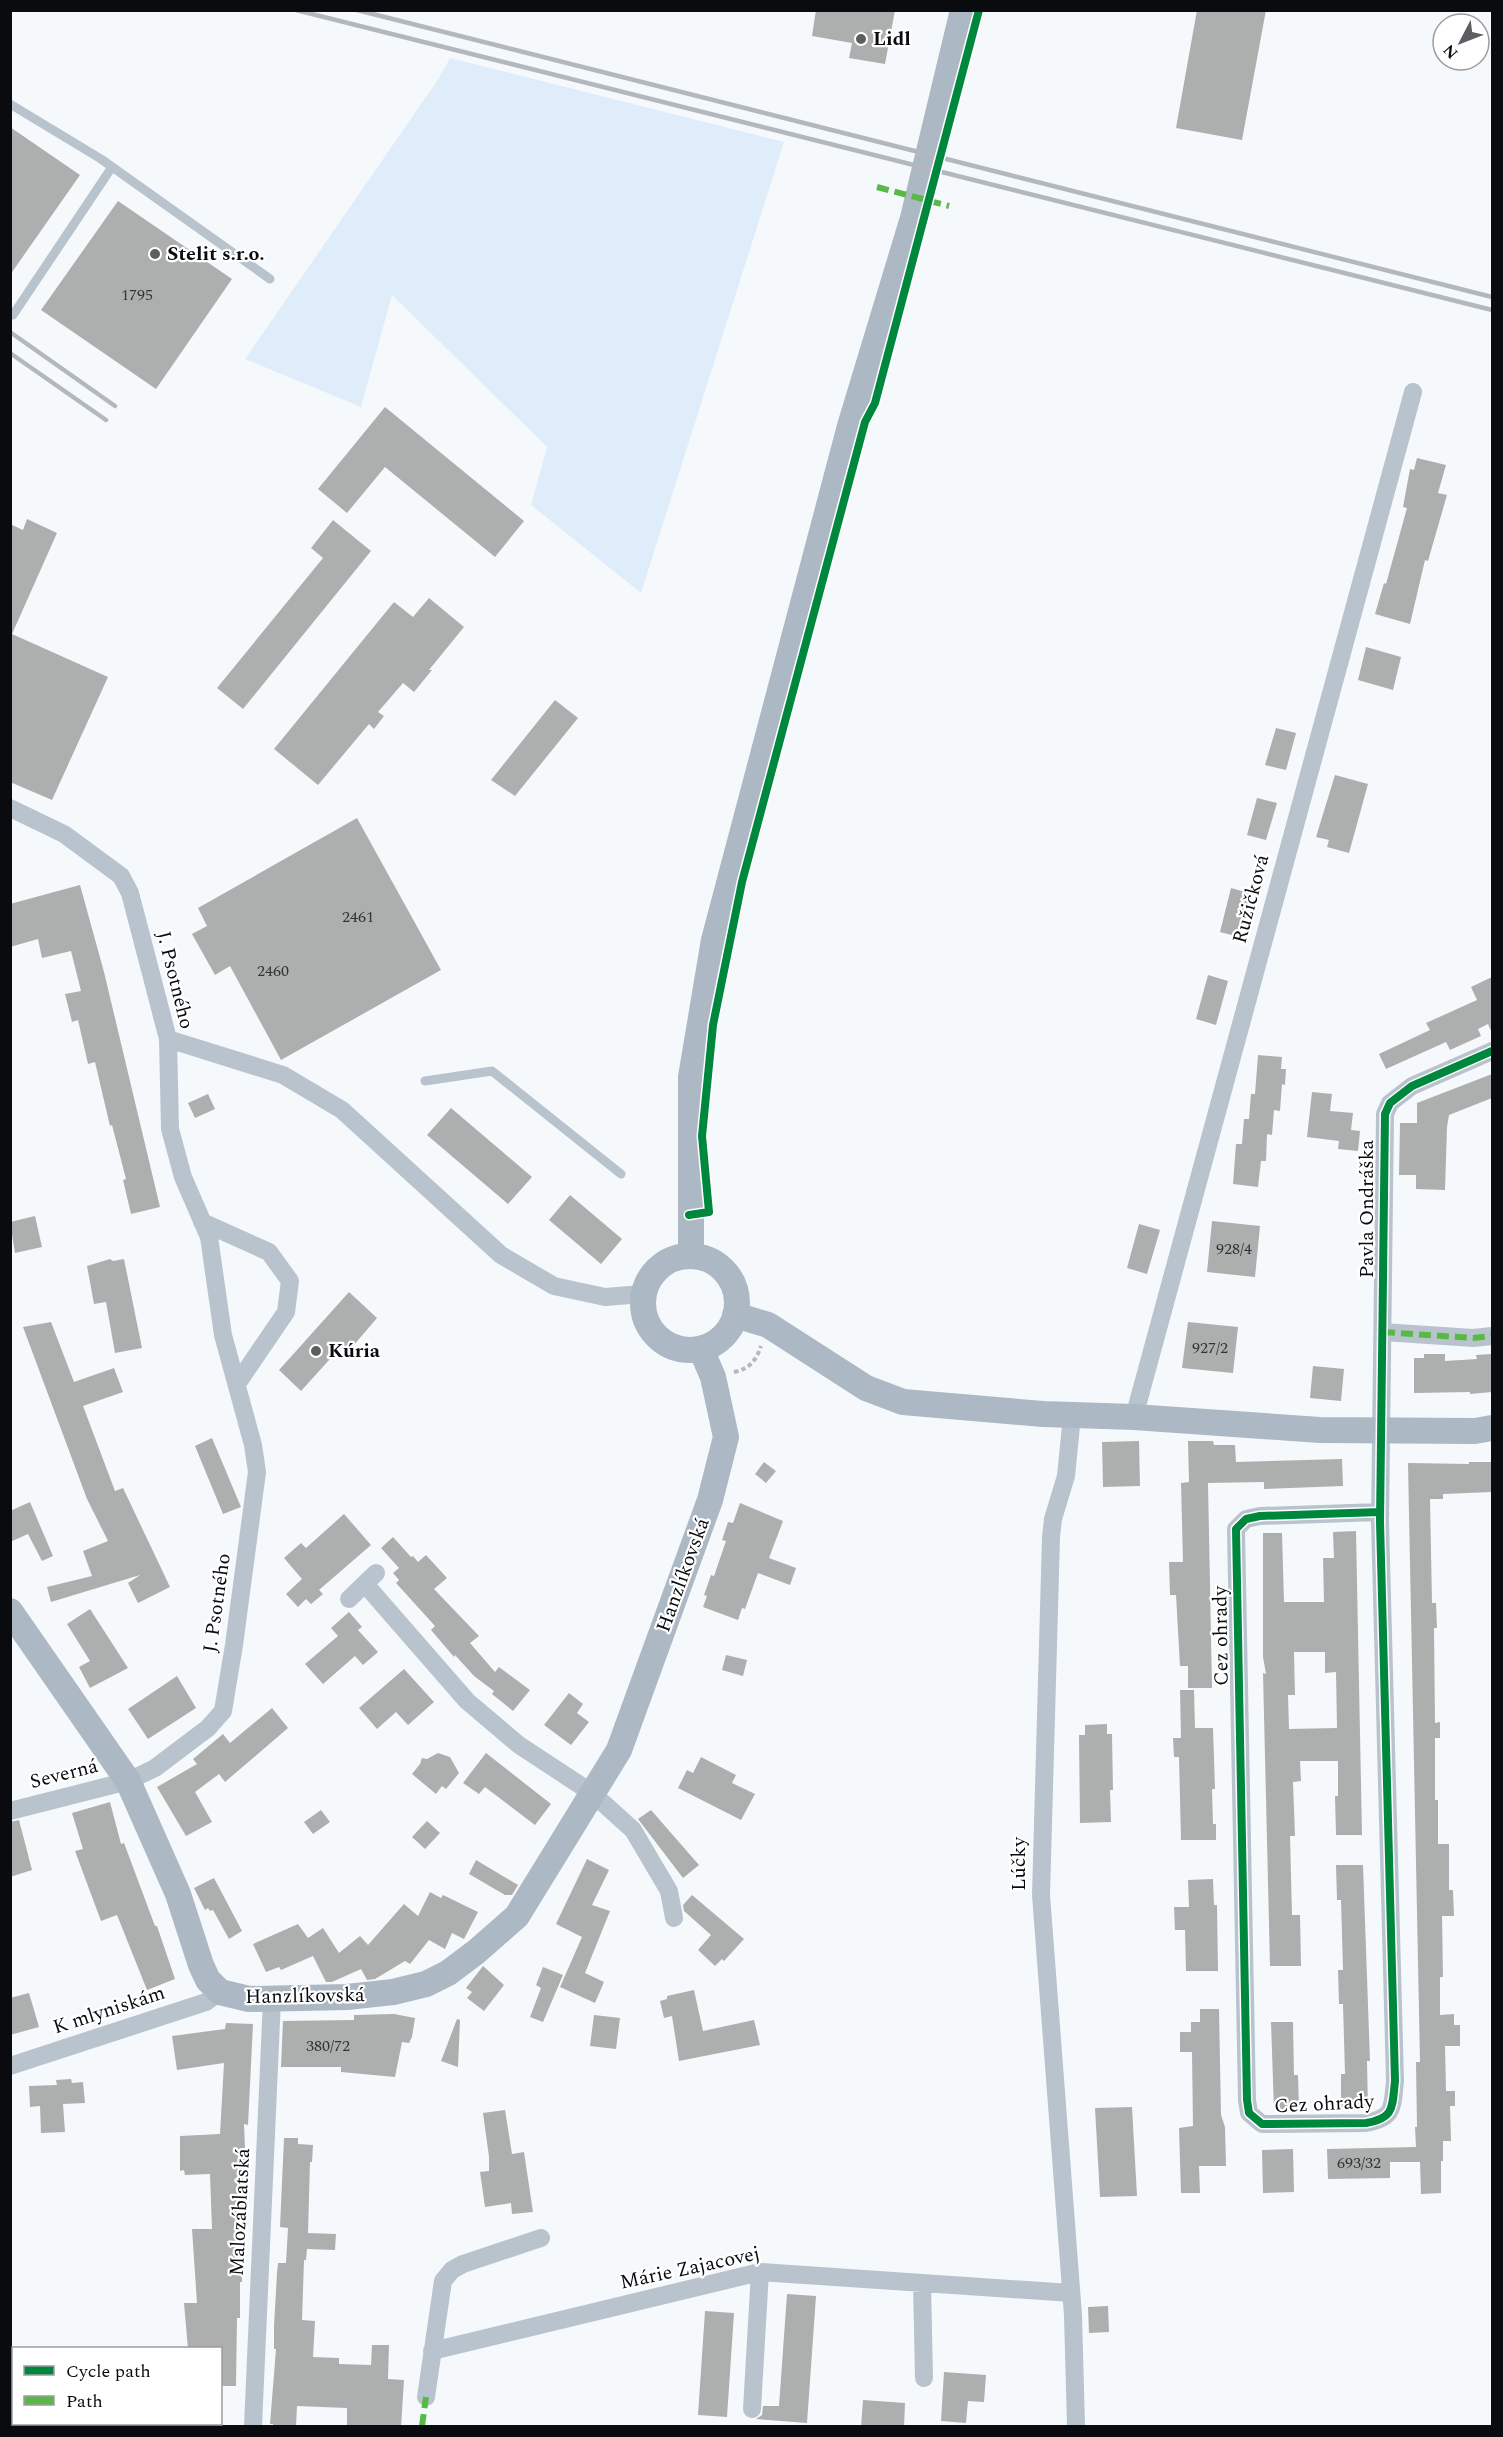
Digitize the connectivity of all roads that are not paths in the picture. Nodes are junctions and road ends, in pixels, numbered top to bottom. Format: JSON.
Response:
{"nodes":[{"id":1,"x":963,"y":10,"type":"edge"},
{"id":2,"x":10,"y":104,"type":"edge"},
{"id":3,"x":112,"y":167,"type":"junction"},
{"id":4,"x":270,"y":279,"type":"dead end"},
{"id":5,"x":13,"y":315,"type":"dead end"},
{"id":6,"x":1413,"y":392,"type":"dead end"},
{"id":7,"x":10,"y":808,"type":"edge"},
{"id":8,"x":168,"y":1039,"type":"junction"},
{"id":9,"x":1492,"y":1051,"type":"edge"},
{"id":10,"x":425,"y":1081,"type":"dead end"},
{"id":11,"x":621,"y":1174,"type":"dead end"},
{"id":12,"x":202,"y":1222,"type":"junction"},
{"id":13,"x":691,"y":1256,"type":"junction"},
{"id":14,"x":643,"y":1294,"type":"junction"},
{"id":15,"x":735,"y":1315,"type":"junction"},
{"id":16,"x":1383,"y":1332,"type":"junction"},
{"id":17,"x":1492,"y":1336,"type":"edge"},
{"id":18,"x":701,"y":1349,"type":"junction"},
{"id":19,"x":237,"y":1384,"type":"junction"},
{"id":20,"x":1072,"y":1416,"type":"junction"},
{"id":21,"x":1134,"y":1417,"type":"junction"},
{"id":22,"x":1492,"y":1428,"type":"edge"},
{"id":23,"x":1381,"y":1431,"type":"junction"},
{"id":24,"x":1380,"y":1512,"type":"junction"},
{"id":25,"x":349,"y":1599,"type":"dead end"},
{"id":26,"x":10,"y":1611,"type":"edge"},
{"id":27,"x":128,"y":1781,"type":"junction"},
{"id":28,"x":592,"y":1793,"type":"junction"},
{"id":29,"x":10,"y":1811,"type":"edge"},
{"id":30,"x":674,"y":1918,"type":"dead end"},
{"id":31,"x":220,"y":1992,"type":"junction"},
{"id":32,"x":272,"y":1999,"type":"junction"},
{"id":33,"x":10,"y":2066,"type":"edge"},
{"id":34,"x":541,"y":2238,"type":"dead end"},
{"id":35,"x":760,"y":2272,"type":"junction"},
{"id":36,"x":922,"y":2283,"type":"junction"},
{"id":37,"x":1071,"y":2293,"type":"junction"},
{"id":38,"x":432,"y":2351,"type":"junction"},
{"id":39,"x":924,"y":2378,"type":"dead end"},
{"id":40,"x":426,"y":2397,"type":"dead end"},
{"id":41,"x":752,"y":2409,"type":"dead end"},
{"id":42,"x":1076,"y":2426,"type":"edge"},
{"id":43,"x":253,"y":2427,"type":"edge"}],
"edges":[{"from":1,"to":13,"type":"street"},
{"from":2,"to":3,"type":"lane"},
{"from":3,"to":4,"type":"lane"},
{"from":3,"to":5,"type":"lane"},
{"from":6,"to":21,"type":"street","name":"Ružičková"},
{"from":7,"to":8,"type":"street","name":"J. Psotného"},
{"from":8,"to":12,"type":"street","name":"J. Psotného"},
{"from":8,"to":14,"type":"street"},
{"from":9,"to":16,"type":"street","name":"Pavla Ondráška"},
{"from":10,"to":11,"type":"lane"},
{"from":12,"to":19,"type":"street","name":"J. Psotného"},
{"from":12,"to":19,"type":"street"},
{"from":13,"to":14,"type":"street"},
{"from":13,"to":15,"type":"street"},
{"from":14,"to":18,"type":"street"},
{"from":15,"to":18,"type":"street"},
{"from":15,"to":20,"type":"street"},
{"from":16,"to":17,"type":"street"},
{"from":16,"to":23,"type":"street","name":"Pavla Ondráška"},
{"from":18,"to":28,"type":"street","name":"Hanzlíkovská"},
{"from":19,"to":27,"type":"street","name":"J. Psotného"},
{"from":20,"to":21,"type":"street"},
{"from":20,"to":37,"type":"street","name":"Lúčky"},
{"from":21,"to":23,"type":"street"},
{"from":22,"to":23,"type":"street"},
{"from":23,"to":24,"type":"street","name":"Cez ohrady"},
{"from":24,"to":24,"type":"street","name":"Cez ohrady"},
{"from":25,"to":28,"type":"street"},
{"from":26,"to":27,"type":"street","name":"Hanzlíkovská"},
{"from":27,"to":29,"type":"street","name":"Severná"},
{"from":27,"to":31,"type":"street","name":"Hanzlíkovská"},
{"from":28,"to":30,"type":"street"},
{"from":28,"to":32,"type":"street","name":"Hanzlíkovská"},
{"from":31,"to":32,"type":"street","name":"Hanzlíkovská"},
{"from":31,"to":33,"type":"street","name":"K mlyniskám"},
{"from":32,"to":43,"type":"street","name":"Malozáblatská"},
{"from":34,"to":38,"type":"street"},
{"from":35,"to":36,"type":"street","name":"Márie Zajacovej"},
{"from":35,"to":38,"type":"street","name":"Márie Zajacovej"},
{"from":35,"to":41,"type":"street"},
{"from":36,"to":37,"type":"street","name":"Márie Zajacovej"},
{"from":36,"to":39,"type":"street"},
{"from":37,"to":42,"type":"street","name":"Lúčky"},
{"from":38,"to":40,"type":"street"}]}
